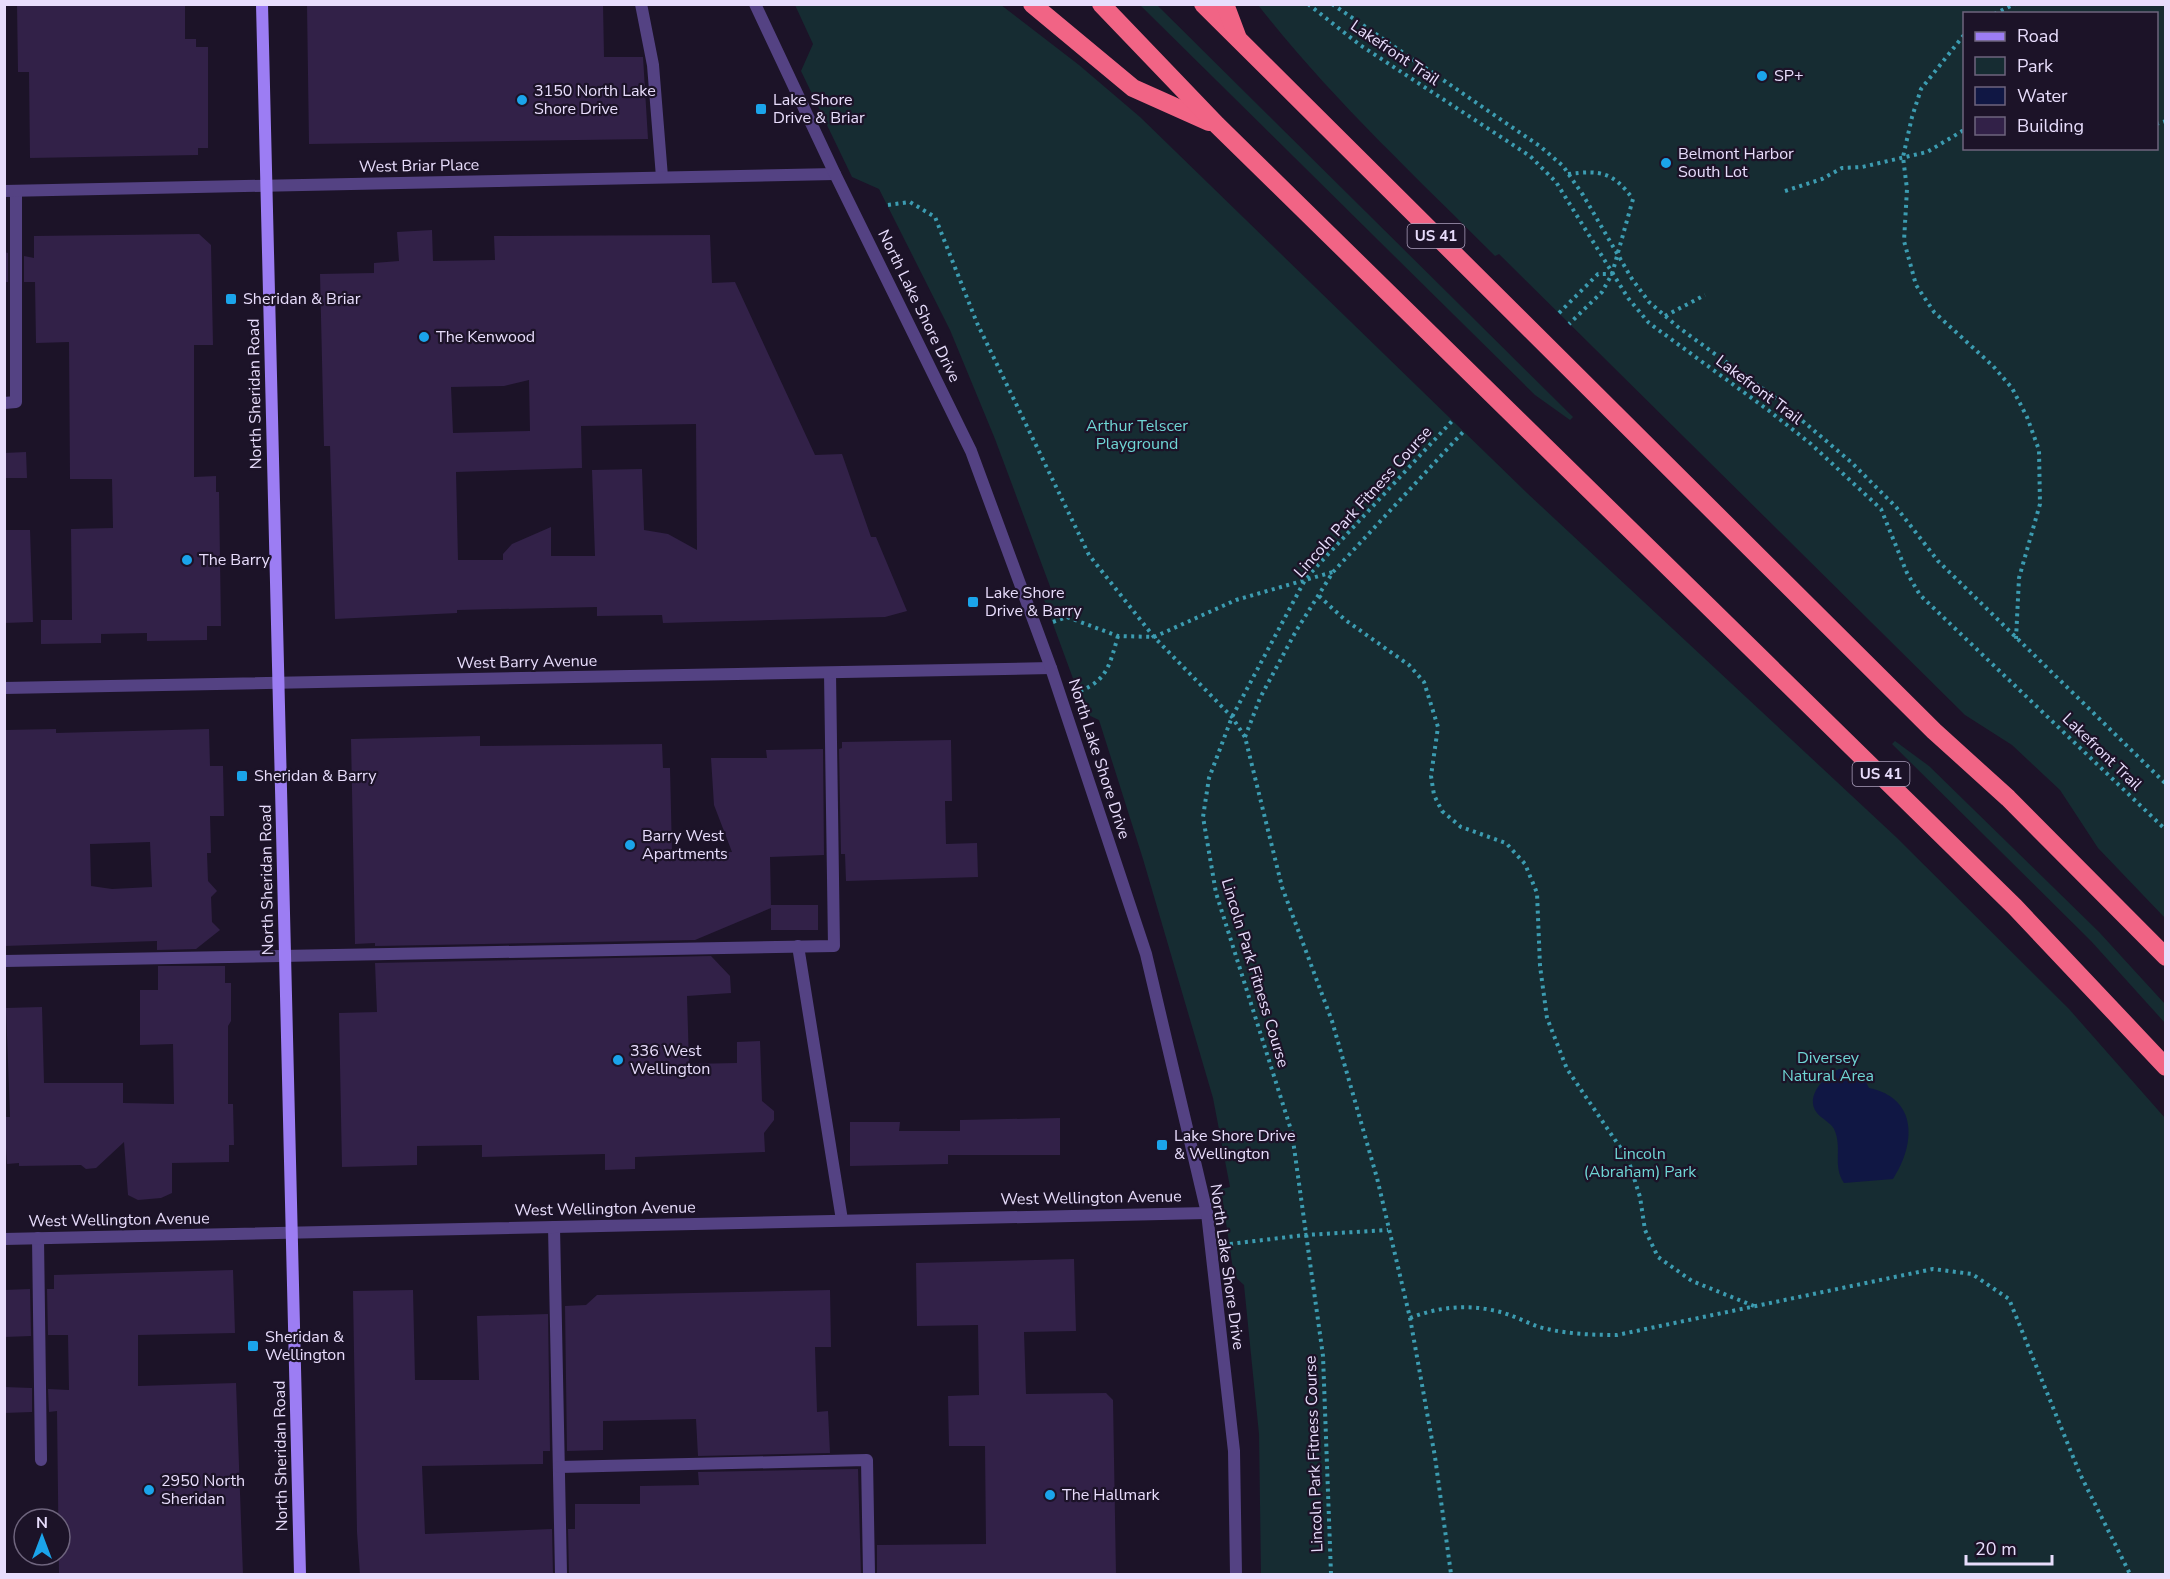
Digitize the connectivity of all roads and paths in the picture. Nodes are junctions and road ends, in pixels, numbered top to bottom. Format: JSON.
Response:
{"nodes":[{"id":1,"x":262,"y":4,"type":"edge"},
{"id":2,"x":641,"y":4,"type":"edge"},
{"id":3,"x":755,"y":4,"type":"edge"},
{"id":4,"x":1032,"y":4,"type":"edge"},
{"id":5,"x":1101,"y":4,"type":"edge"},
{"id":6,"x":1203,"y":4,"type":"edge"},
{"id":7,"x":1225,"y":4,"type":"edge"},
{"id":8,"x":1308,"y":4,"type":"edge"},
{"id":9,"x":1332,"y":4,"type":"edge"},
{"id":10,"x":2014,"y":4,"type":"edge"},
{"id":11,"x":1996,"y":12,"type":"edge"},
{"id":12,"x":1963,"y":38,"type":"edge"},
{"id":13,"x":1240,"y":43,"type":"junction"},
{"id":14,"x":1216,"y":125,"type":"junction"},
{"id":15,"x":1963,"y":131,"type":"edge"},
{"id":16,"x":1903,"y":157,"type":"junction"},
{"id":17,"x":834,"y":174,"type":"junction"},
{"id":18,"x":1568,"y":174,"type":"junction"},
{"id":19,"x":662,"y":177,"type":"junction"},
{"id":20,"x":266,"y":186,"type":"junction"},
{"id":21,"x":10,"y":191,"type":"edge"},
{"id":22,"x":1785,"y":191,"type":"dead end"},
{"id":23,"x":888,"y":206,"type":"dead end"},
{"id":24,"x":1617,"y":255,"type":"junction"},
{"id":25,"x":1612,"y":274,"type":"junction"},
{"id":26,"x":1705,"y":295,"type":"dead end"},
{"id":27,"x":1559,"y":313,"type":"dead end"},
{"id":28,"x":1665,"y":316,"type":"junction"},
{"id":29,"x":1569,"y":324,"type":"dead end"},
{"id":30,"x":4,"y":403,"type":"edge"},
{"id":31,"x":1453,"y":420,"type":"dead end"},
{"id":32,"x":1464,"y":430,"type":"dead end"},
{"id":33,"x":1333,"y":572,"type":"junction"},
{"id":34,"x":1306,"y":578,"type":"junction"},
{"id":35,"x":1319,"y":596,"type":"junction"},
{"id":36,"x":1052,"y":622,"type":"dead end"},
{"id":37,"x":1118,"y":636,"type":"junction"},
{"id":38,"x":1154,"y":637,"type":"junction"},
{"id":39,"x":2016,"y":640,"type":"junction"},
{"id":40,"x":1051,"y":668,"type":"junction"},
{"id":41,"x":830,"y":673,"type":"junction"},
{"id":42,"x":278,"y":682,"type":"junction"},
{"id":43,"x":4,"y":688,"type":"edge"},
{"id":44,"x":1077,"y":692,"type":"dead end"},
{"id":45,"x":1232,"y":717,"type":"junction"},
{"id":46,"x":1245,"y":737,"type":"junction"},
{"id":47,"x":2166,"y":784,"type":"edge"},
{"id":48,"x":2166,"y":830,"type":"edge"},
{"id":49,"x":798,"y":946,"type":"junction"},
{"id":50,"x":285,"y":956,"type":"junction"},
{"id":51,"x":2166,"y":957,"type":"edge"},
{"id":52,"x":4,"y":961,"type":"edge"},
{"id":53,"x":2166,"y":1067,"type":"edge"},
{"id":54,"x":1207,"y":1213,"type":"junction"},
{"id":55,"x":842,"y":1220,"type":"junction"},
{"id":56,"x":554,"y":1227,"type":"junction"},
{"id":57,"x":1388,"y":1230,"type":"junction"},
{"id":58,"x":292,"y":1233,"type":"junction"},
{"id":59,"x":1305,"y":1235,"type":"junction"},
{"id":60,"x":38,"y":1238,"type":"junction"},
{"id":61,"x":4,"y":1239,"type":"edge"},
{"id":62,"x":1230,"y":1245,"type":"dead end"},
{"id":63,"x":1755,"y":1306,"type":"junction"},
{"id":64,"x":1410,"y":1318,"type":"junction"},
{"id":65,"x":41,"y":1461,"type":"dead end"},
{"id":66,"x":559,"y":1467,"type":"junction"},
{"id":67,"x":300,"y":1575,"type":"edge"},
{"id":68,"x":561,"y":1575,"type":"edge"},
{"id":69,"x":869,"y":1575,"type":"edge"},
{"id":70,"x":1236,"y":1575,"type":"edge"},
{"id":71,"x":1331,"y":1575,"type":"edge"},
{"id":72,"x":1451,"y":1575,"type":"edge"},
{"id":73,"x":2130,"y":1575,"type":"edge"}],
"edges":[{"from":1,"to":20,"type":"main road","name":"North Sheridan Road"},
{"from":2,"to":19,"type":"street"},
{"from":3,"to":17,"type":"street","name":"North Lake Shore Drive"},
{"from":4,"to":14,"type":"highway"},
{"from":5,"to":14,"type":"highway","number":"US 41"},
{"from":6,"to":13,"type":"highway","number":"US 41"},
{"from":7,"to":13,"type":"highway"},
{"from":8,"to":25,"type":"path","name":"Lakefront Trail"},
{"from":9,"to":18,"type":"path","name":"Lakefront Trail"},
{"from":10,"to":11,"type":"path"},
{"from":12,"to":16,"type":"path"},
{"from":13,"to":51,"type":"highway","number":"US 41"},
{"from":14,"to":53,"type":"highway","number":"US 41"},
{"from":15,"to":16,"type":"path"},
{"from":16,"to":22,"type":"path"},
{"from":16,"to":39,"type":"path"},
{"from":17,"to":19,"type":"street","name":"West Briar Place"},
{"from":17,"to":40,"type":"street","name":"North Lake Shore Drive"},
{"from":18,"to":24,"type":"path","name":"Lakefront Trail"},
{"from":18,"to":24,"type":"path"},
{"from":19,"to":20,"type":"street","name":"West Briar Place"},
{"from":20,"to":21,"type":"street","name":"West Briar Place"},
{"from":20,"to":42,"type":"main road","name":"North Sheridan Road"},
{"from":21,"to":30,"type":"street"},
{"from":23,"to":38,"type":"path"},
{"from":24,"to":25,"type":"path"},
{"from":24,"to":28,"type":"path","name":"Lakefront Trail"},
{"from":25,"to":27,"type":"path"},
{"from":25,"to":29,"type":"path"},
{"from":25,"to":48,"type":"path","name":"Lakefront Trail"},
{"from":26,"to":28,"type":"path"},
{"from":28,"to":39,"type":"path","name":"Lakefront Trail"},
{"from":31,"to":34,"type":"path","name":"Lincoln Park Fitness Course"},
{"from":32,"to":33,"type":"path"},
{"from":33,"to":34,"type":"path"},
{"from":33,"to":35,"type":"path"},
{"from":34,"to":38,"type":"path"},
{"from":34,"to":45,"type":"path","name":"Lincoln Park Fitness Course"},
{"from":35,"to":46,"type":"path"},
{"from":35,"to":63,"type":"path"},
{"from":36,"to":37,"type":"path"},
{"from":37,"to":38,"type":"path"},
{"from":37,"to":44,"type":"path"},
{"from":38,"to":45,"type":"path"},
{"from":39,"to":47,"type":"path","name":"Lakefront Trail"},
{"from":40,"to":41,"type":"street","name":"West Barry Avenue"},
{"from":40,"to":54,"type":"street","name":"North Lake Shore Drive"},
{"from":41,"to":42,"type":"street","name":"West Barry Avenue"},
{"from":41,"to":49,"type":"street"},
{"from":42,"to":43,"type":"street","name":"West Barry Avenue"},
{"from":42,"to":50,"type":"main road","name":"North Sheridan Road"},
{"from":45,"to":46,"type":"path"},
{"from":45,"to":59,"type":"path","name":"Lincoln Park Fitness Course"},
{"from":46,"to":57,"type":"path"},
{"from":49,"to":50,"type":"street"},
{"from":49,"to":55,"type":"street"},
{"from":50,"to":52,"type":"street"},
{"from":50,"to":58,"type":"main road","name":"North Sheridan Road"},
{"from":54,"to":55,"type":"street","name":"West Wellington Avenue"},
{"from":54,"to":70,"type":"street","name":"North Lake Shore Drive"},
{"from":55,"to":56,"type":"street","name":"West Wellington Avenue"},
{"from":56,"to":58,"type":"street","name":"West Wellington Avenue"},
{"from":56,"to":66,"type":"street"},
{"from":57,"to":59,"type":"path"},
{"from":57,"to":64,"type":"path"},
{"from":58,"to":60,"type":"street","name":"West Wellington Avenue"},
{"from":58,"to":67,"type":"main road","name":"North Sheridan Road"},
{"from":59,"to":62,"type":"path"},
{"from":59,"to":71,"type":"path","name":"Lincoln Park Fitness Course"},
{"from":60,"to":61,"type":"street","name":"West Wellington Avenue"},
{"from":60,"to":65,"type":"street"},
{"from":63,"to":64,"type":"path"},
{"from":63,"to":73,"type":"path"},
{"from":64,"to":72,"type":"path"},
{"from":66,"to":68,"type":"street"},
{"from":66,"to":69,"type":"street"}]}
